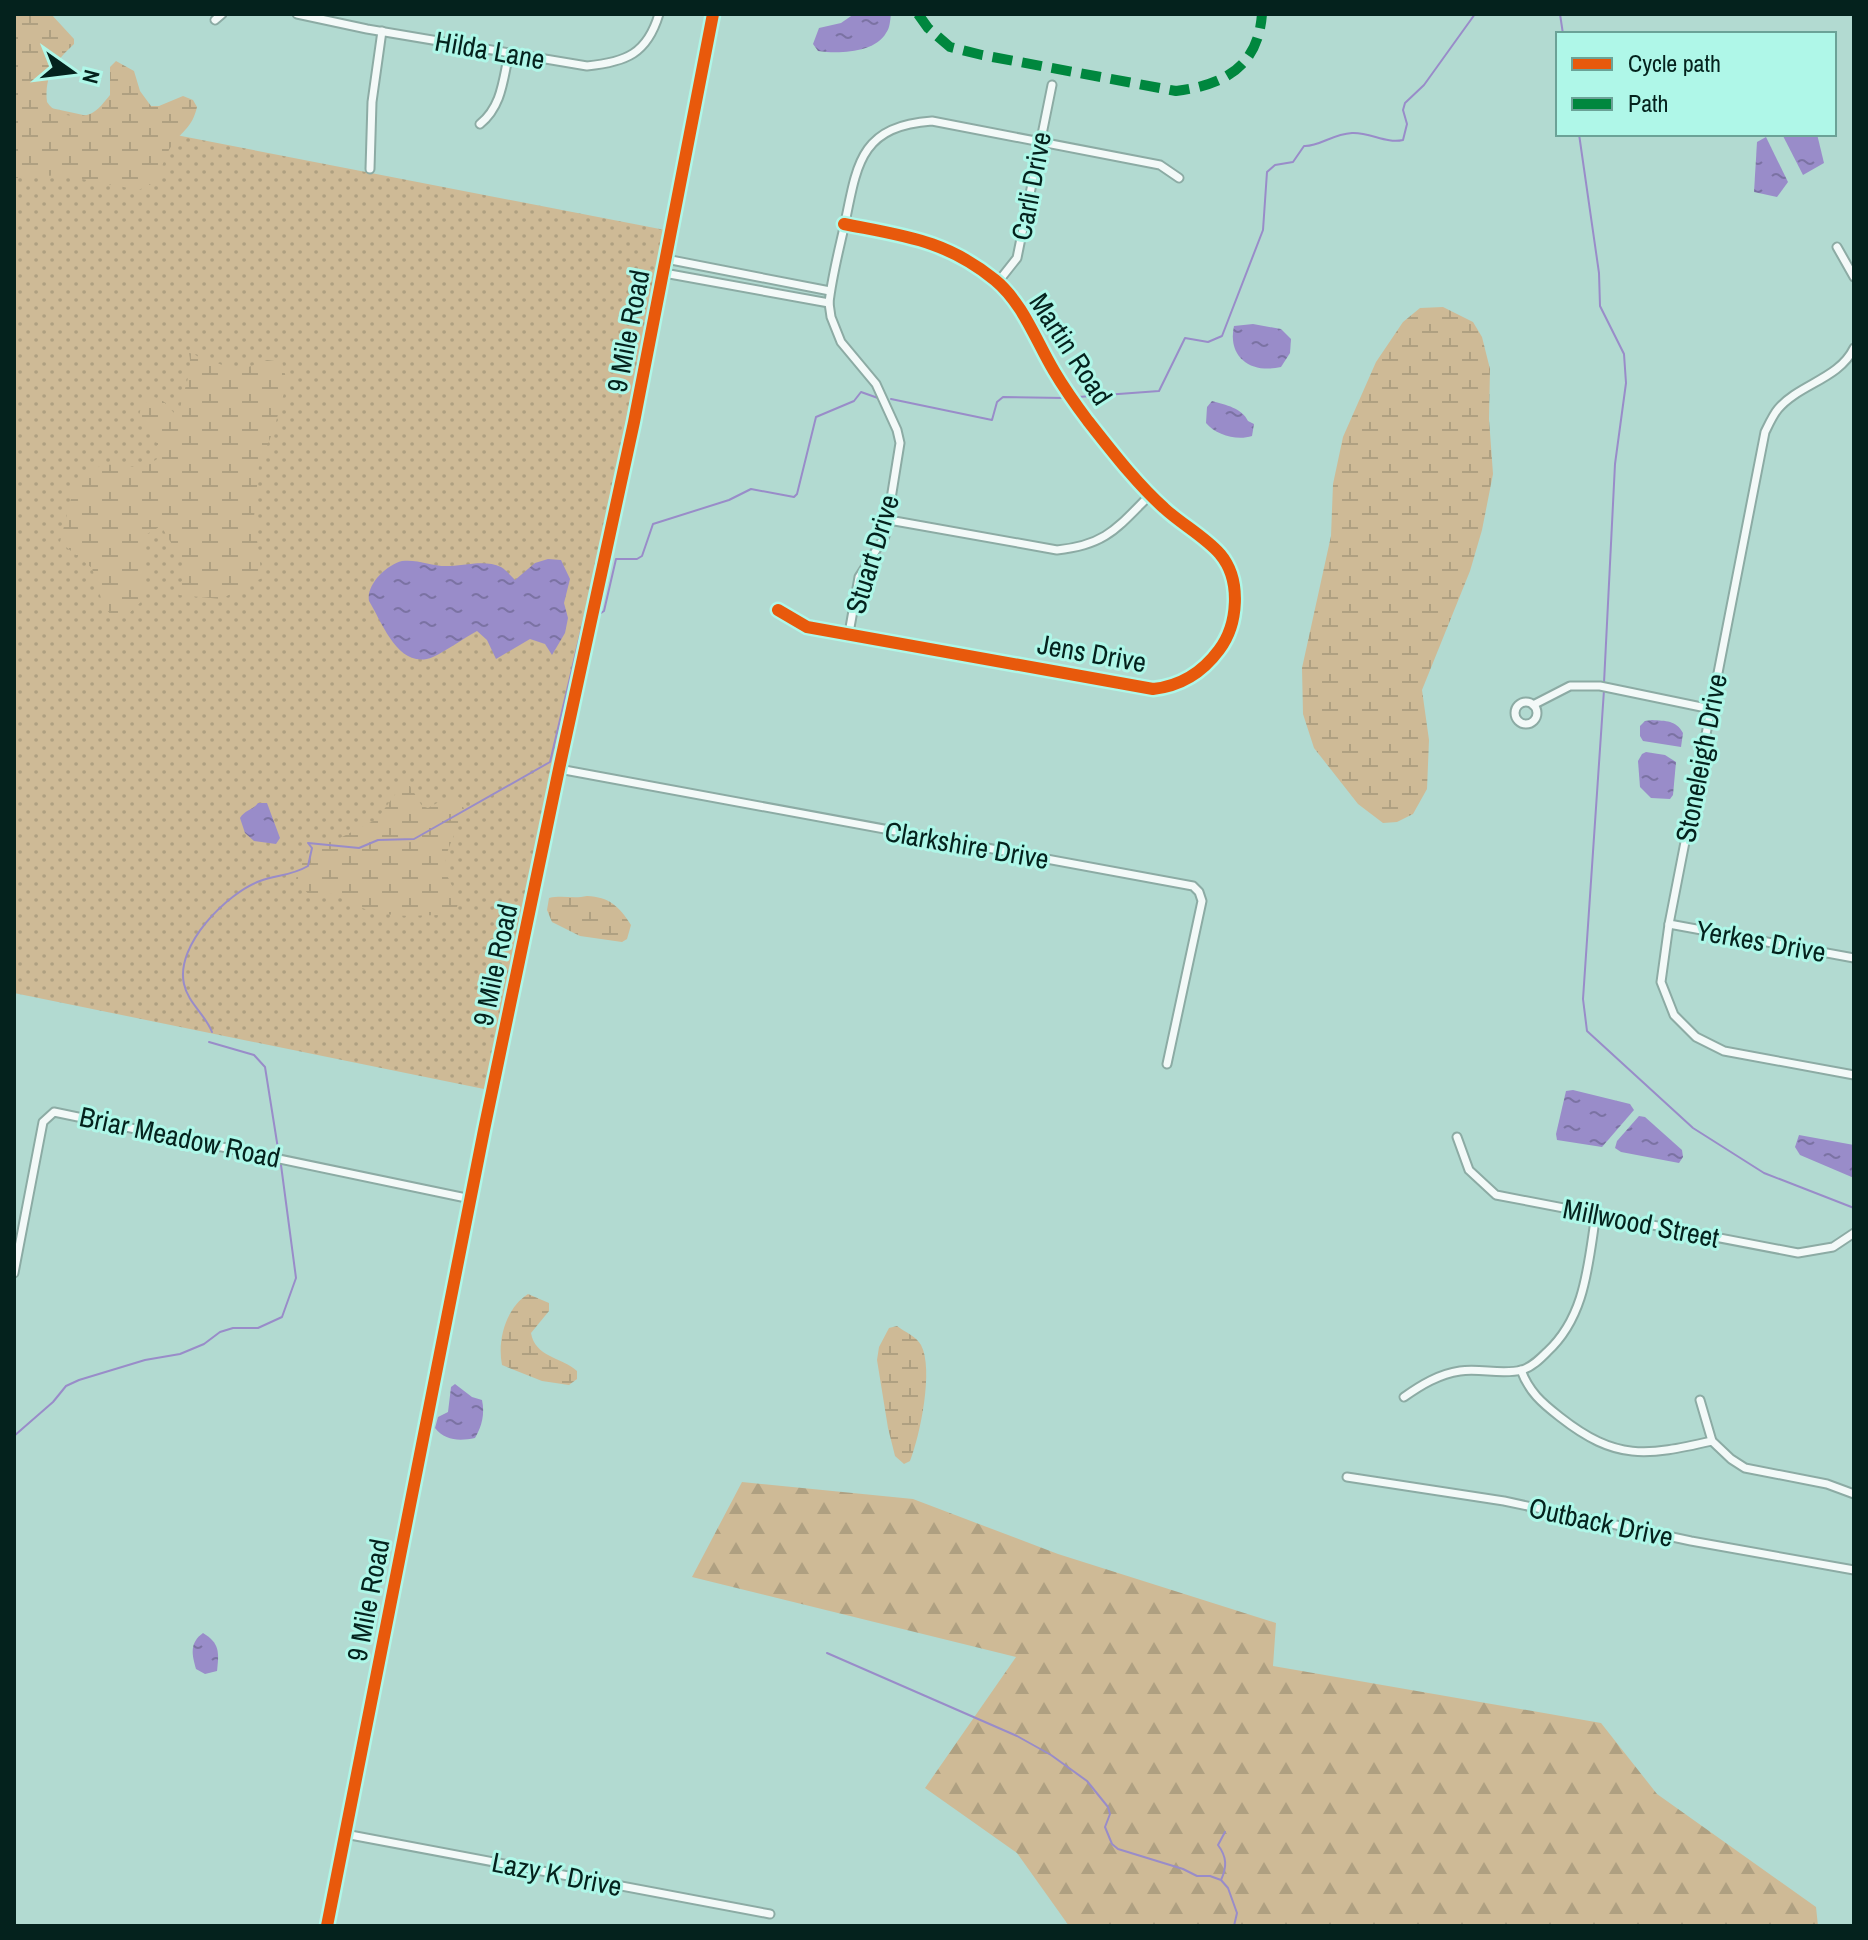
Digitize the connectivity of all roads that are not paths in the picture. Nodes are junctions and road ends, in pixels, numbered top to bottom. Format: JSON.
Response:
{"nodes":[{"id":1,"x":297,"y":14,"type":"edge"},
{"id":2,"x":659,"y":14,"type":"edge"},
{"id":3,"x":713,"y":14,"type":"edge"},
{"id":4,"x":382,"y":31,"type":"junction"},
{"id":5,"x":509,"y":53,"type":"junction"},
{"id":6,"x":1052,"y":85,"type":"dead end"},
{"id":7,"x":480,"y":124,"type":"dead end"},
{"id":8,"x":1041,"y":141,"type":"junction"},
{"id":9,"x":370,"y":169,"type":"dead end"},
{"id":10,"x":1179,"y":178,"type":"dead end"},
{"id":11,"x":844,"y":224,"type":"junction"},
{"id":12,"x":1837,"y":247,"type":"dead end"},
{"id":13,"x":666,"y":259,"type":"junction"},
{"id":14,"x":664,"y":273,"type":"junction"},
{"id":15,"x":1854,"y":277,"type":"edge"},
{"id":16,"x":998,"y":282,"type":"junction"},
{"id":17,"x":830,"y":291,"type":"junction"},
{"id":18,"x":829,"y":303,"type":"junction"},
{"id":19,"x":1854,"y":348,"type":"edge"},
{"id":20,"x":1151,"y":494,"type":"junction"},
{"id":21,"x":889,"y":520,"type":"junction"},
{"id":22,"x":778,"y":610,"type":"dead end"},
{"id":23,"x":849,"y":633,"type":"junction"},
{"id":24,"x":1533,"y":705,"type":"dead end"},
{"id":25,"x":1711,"y":709,"type":"junction"},
{"id":26,"x":559,"y":769,"type":"junction"},
{"id":27,"x":1669,"y":924,"type":"junction"},
{"id":28,"x":1854,"y":958,"type":"edge"},
{"id":29,"x":1167,"y":1064,"type":"dead end"},
{"id":30,"x":1854,"y":1075,"type":"edge"},
{"id":31,"x":1457,"y":1137,"type":"dead end"},
{"id":32,"x":471,"y":1199,"type":"junction"},
{"id":33,"x":1596,"y":1214,"type":"junction"},
{"id":34,"x":1854,"y":1233,"type":"edge"},
{"id":35,"x":18,"y":1237,"type":"edge"},
{"id":36,"x":14,"y":1273,"type":"edge"},
{"id":37,"x":1521,"y":1370,"type":"junction"},
{"id":38,"x":1404,"y":1397,"type":"dead end"},
{"id":39,"x":1700,"y":1400,"type":"dead end"},
{"id":40,"x":1712,"y":1441,"type":"junction"},
{"id":41,"x":1347,"y":1477,"type":"dead end"},
{"id":42,"x":1854,"y":1494,"type":"edge"},
{"id":43,"x":1854,"y":1570,"type":"edge"},
{"id":44,"x":345,"y":1834,"type":"junction"},
{"id":45,"x":770,"y":1914,"type":"dead end"},
{"id":46,"x":327,"y":1926,"type":"edge"}],
"edges":[{"from":1,"to":4,"type":"street","name":"Hilda Lane"},
{"from":2,"to":5,"type":"street","name":"Hilda Lane"},
{"from":3,"to":13,"type":"street","name":"9 Mile Road"},
{"from":4,"to":5,"type":"street","name":"Hilda Lane"},
{"from":4,"to":9,"type":"street"},
{"from":5,"to":7,"type":"street"},
{"from":6,"to":8,"type":"street","name":"Carli Drive"},
{"from":8,"to":10,"type":"street"},
{"from":8,"to":11,"type":"street"},
{"from":8,"to":16,"type":"street","name":"Carli Drive"},
{"from":11,"to":16,"type":"street","name":"Martin Road"},
{"from":11,"to":17,"type":"street"},
{"from":12,"to":15,"type":"street"},
{"from":13,"to":14,"type":"street","name":"9 Mile Road"},
{"from":13,"to":17,"type":"street"},
{"from":14,"to":18,"type":"street"},
{"from":14,"to":26,"type":"street","name":"9 Mile Road"},
{"from":16,"to":20,"type":"street","name":"Martin Road"},
{"from":17,"to":18,"type":"street"},
{"from":18,"to":21,"type":"street","name":"Stuart Drive"},
{"from":19,"to":25,"type":"street","name":"Stoneleigh Drive"},
{"from":20,"to":21,"type":"street"},
{"from":20,"to":23,"type":"street","name":"Jens Drive"},
{"from":21,"to":23,"type":"street","name":"Stuart Drive"},
{"from":22,"to":23,"type":"street","name":"Jens Drive"},
{"from":24,"to":25,"type":"street"},
{"from":25,"to":27,"type":"street","name":"Stoneleigh Drive"},
{"from":26,"to":29,"type":"street","name":"Clarkshire Drive"},
{"from":26,"to":32,"type":"street","name":"9 Mile Road"},
{"from":27,"to":28,"type":"street","name":"Yerkes Drive"},
{"from":27,"to":30,"type":"street","name":"Stoneleigh Drive"},
{"from":31,"to":33,"type":"street","name":"Millwood Street"},
{"from":32,"to":35,"type":"street","name":"Briar Meadow Road"},
{"from":32,"to":44,"type":"street","name":"9 Mile Road"},
{"from":33,"to":34,"type":"street","name":"Millwood Street"},
{"from":33,"to":37,"type":"street"},
{"from":35,"to":36,"type":"street","name":"Briar Meadow Road"},
{"from":37,"to":38,"type":"street"},
{"from":37,"to":40,"type":"street"},
{"from":39,"to":40,"type":"street"},
{"from":40,"to":42,"type":"street"},
{"from":41,"to":43,"type":"street","name":"Outback Drive"},
{"from":44,"to":45,"type":"street","name":"Lazy K Drive"},
{"from":44,"to":46,"type":"street","name":"9 Mile Road"}]}
